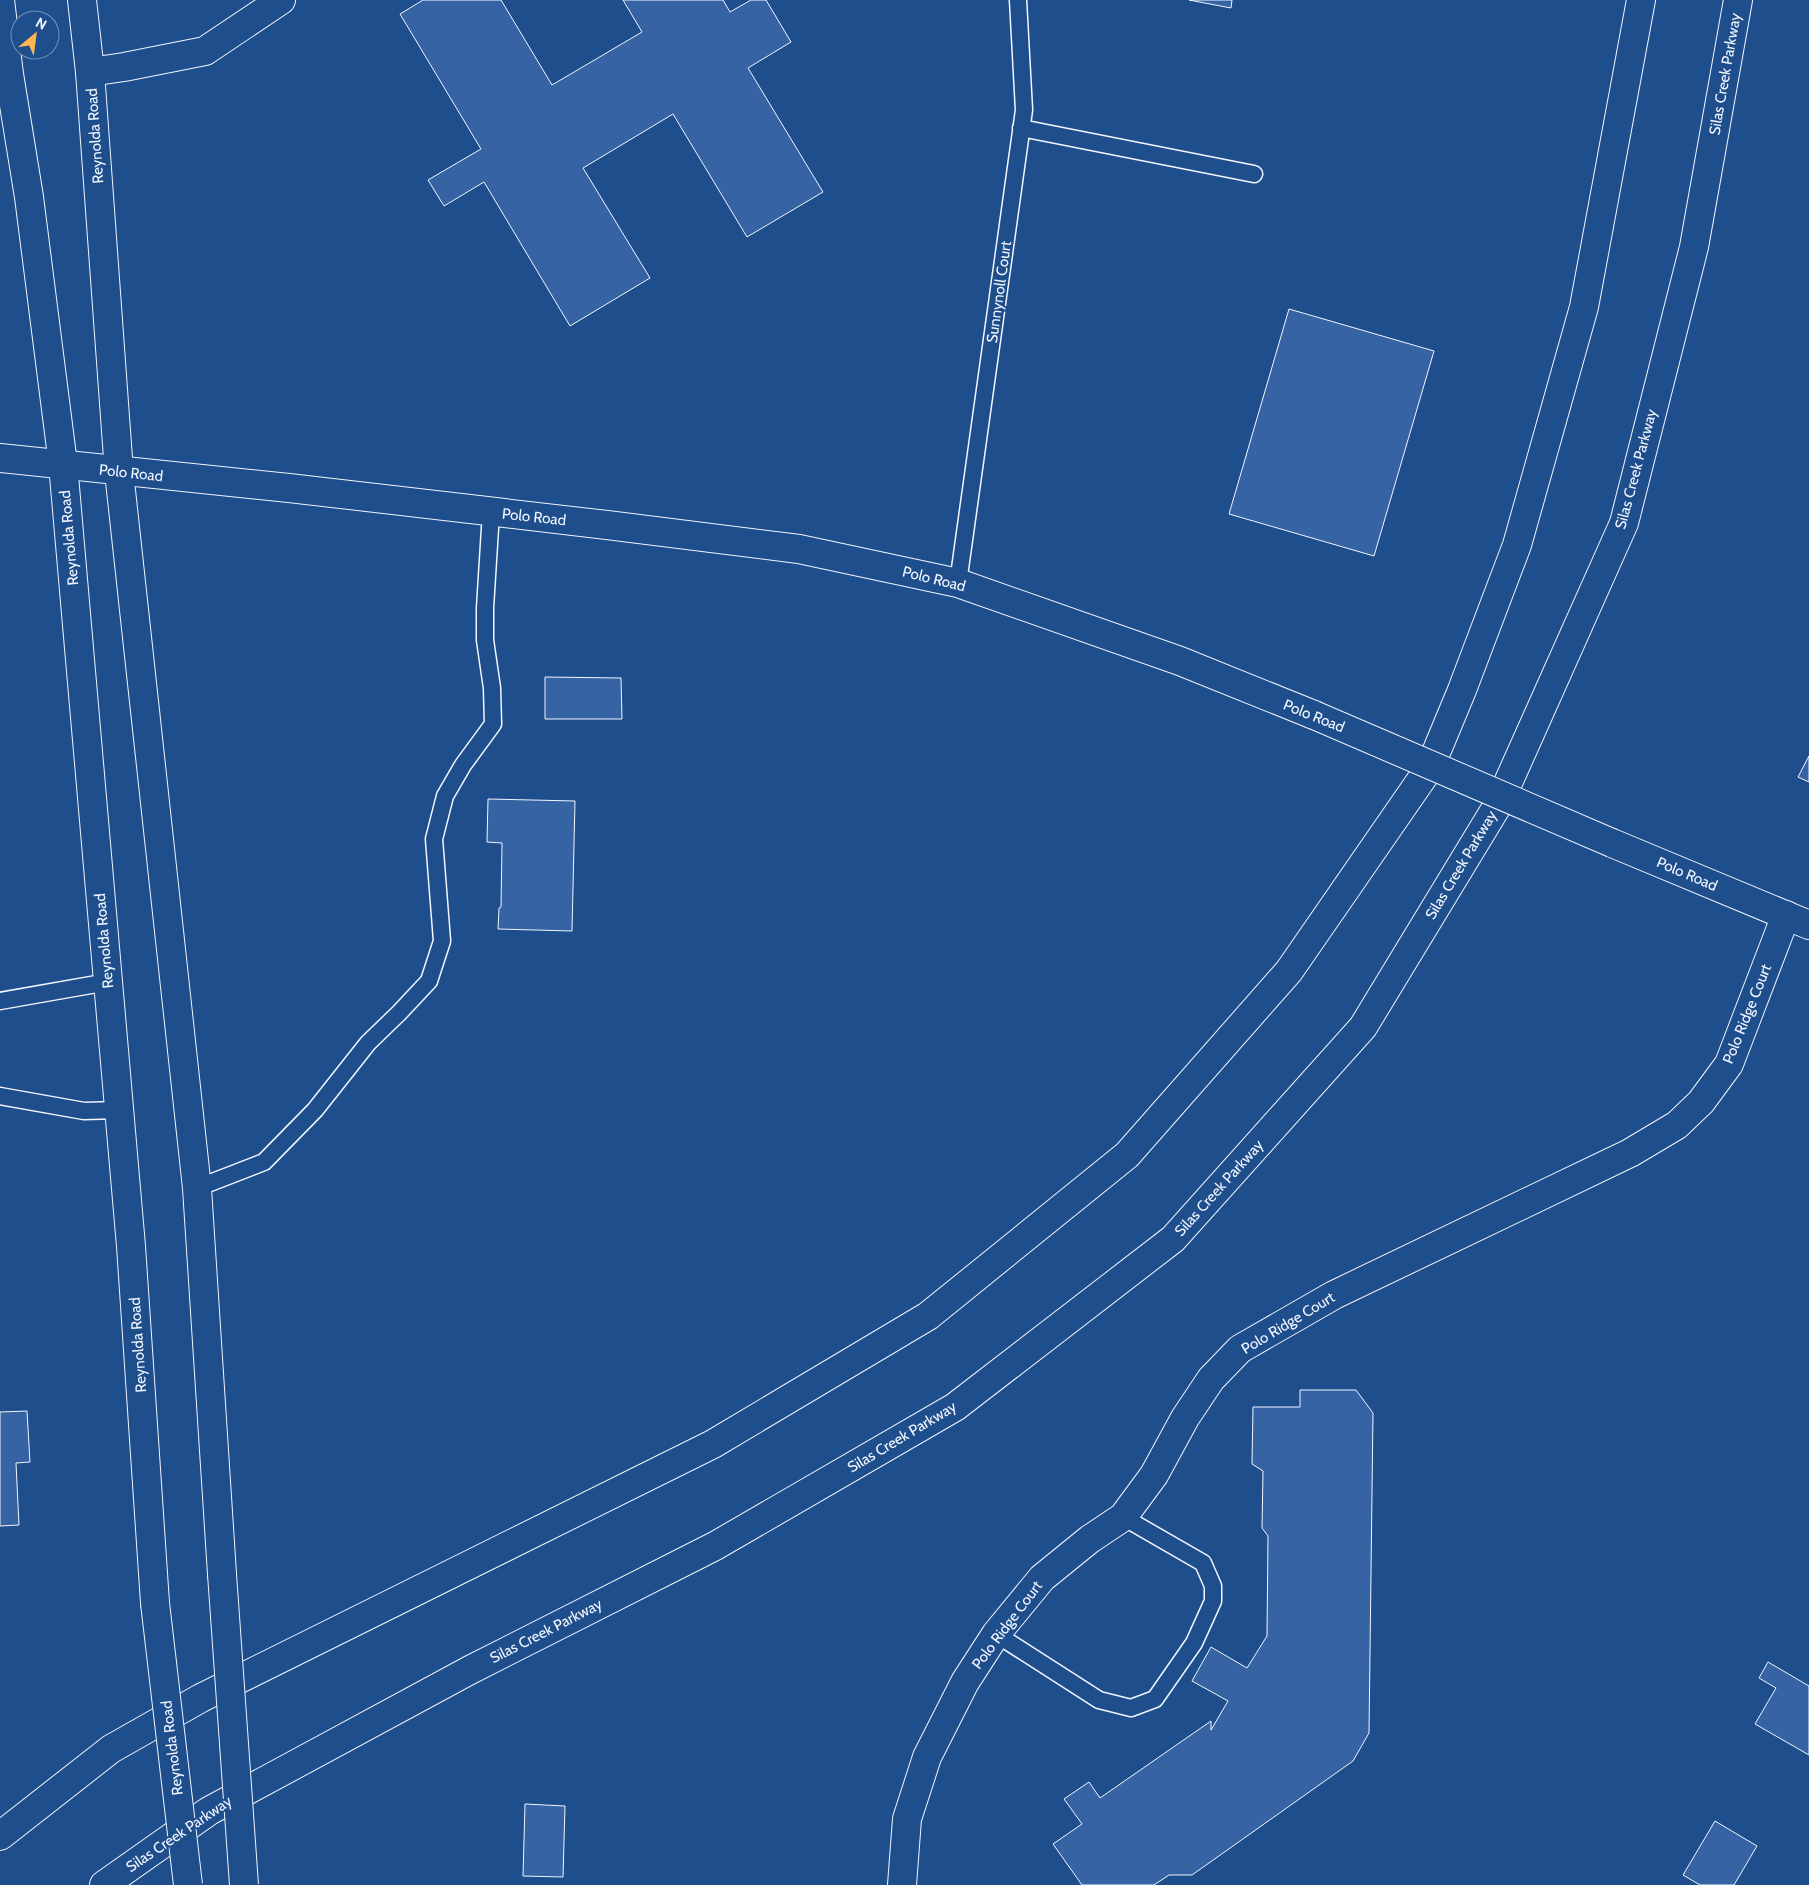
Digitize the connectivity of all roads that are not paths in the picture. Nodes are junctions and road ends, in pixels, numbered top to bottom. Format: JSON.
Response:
{"nodes":[{"id":1,"x":82,"y":0,"type":"edge"},
{"id":2,"x":281,"y":0,"type":"edge"},
{"id":3,"x":1018,"y":0,"type":"edge"},
{"id":4,"x":1641,"y":0,"type":"edge"},
{"id":5,"x":1738,"y":0,"type":"edge"},
{"id":6,"x":1,"y":10,"type":"edge"},
{"id":7,"x":90,"y":72,"type":"junction"},
{"id":8,"x":1021,"y":128,"type":"junction"},
{"id":9,"x":1254,"y":174,"type":"dead end"},
{"id":10,"x":0,"y":458,"type":"edge"},
{"id":11,"x":63,"y":464,"type":"junction"},
{"id":12,"x":120,"y":472,"type":"junction"},
{"id":13,"x":491,"y":512,"type":"junction"},
{"id":14,"x":958,"y":583,"type":"junction"},
{"id":15,"x":1798,"y":920,"type":"edge"},
{"id":16,"x":108,"y":982,"type":"junction"},
{"id":17,"x":0,"y":1001,"type":"edge"},
{"id":18,"x":0,"y":1096,"type":"edge"},
{"id":19,"x":119,"y":1110,"type":"junction"},
{"id":20,"x":198,"y":1188,"type":"junction"},
{"id":21,"x":1123,"y":1517,"type":"junction"},
{"id":22,"x":996,"y":1634,"type":"junction"},
{"id":23,"x":0,"y":1836,"type":"edge"},
{"id":24,"x":104,"y":1885,"type":"edge"},
{"id":25,"x":188,"y":1885,"type":"edge"},
{"id":26,"x":244,"y":1885,"type":"edge"},
{"id":27,"x":902,"y":1885,"type":"edge"}],
"edges":[{"from":1,"to":7,"type":"main road","name":"Reynolda Road"},
{"from":2,"to":7,"type":"main road"},
{"from":3,"to":8,"type":"lane","name":"Sunnynoll Court"},
{"from":4,"to":23,"type":"main road"},
{"from":5,"to":24,"type":"main road","name":"Silas Creek Parkway"},
{"from":6,"to":11,"type":"main road","name":"Reynolda Road"},
{"from":7,"to":12,"type":"main road","name":"Reynolda Road"},
{"from":8,"to":9,"type":"lane"},
{"from":8,"to":14,"type":"lane","name":"Sunnynoll Court"},
{"from":10,"to":11,"type":"main road","name":"Polo Road"},
{"from":11,"to":12,"type":"main road","name":"Polo Road"},
{"from":11,"to":16,"type":"main road","name":"Reynolda Road"},
{"from":12,"to":13,"type":"main road","name":"Polo Road"},
{"from":12,"to":20,"type":"main road","name":"Reynolda Road"},
{"from":13,"to":14,"type":"main road","name":"Polo Road"},
{"from":13,"to":20,"type":"lane"},
{"from":14,"to":15,"type":"main road","name":"Polo Road","bridge":true},
{"from":15,"to":21,"type":"main road","name":"Polo Ridge Court"},
{"from":16,"to":17,"type":"lane"},
{"from":16,"to":19,"type":"main road","name":"Reynolda Road"},
{"from":18,"to":19,"type":"lane"},
{"from":19,"to":25,"type":"main road","name":"Reynolda Road","bridge":true},
{"from":20,"to":26,"type":"main road","name":"Reynolda Road","bridge":true},
{"from":21,"to":22,"type":"main road","name":"Polo Ridge Court"},
{"from":21,"to":22,"type":"lane"},
{"from":22,"to":27,"type":"main road","name":"Polo Ridge Court"}]}
